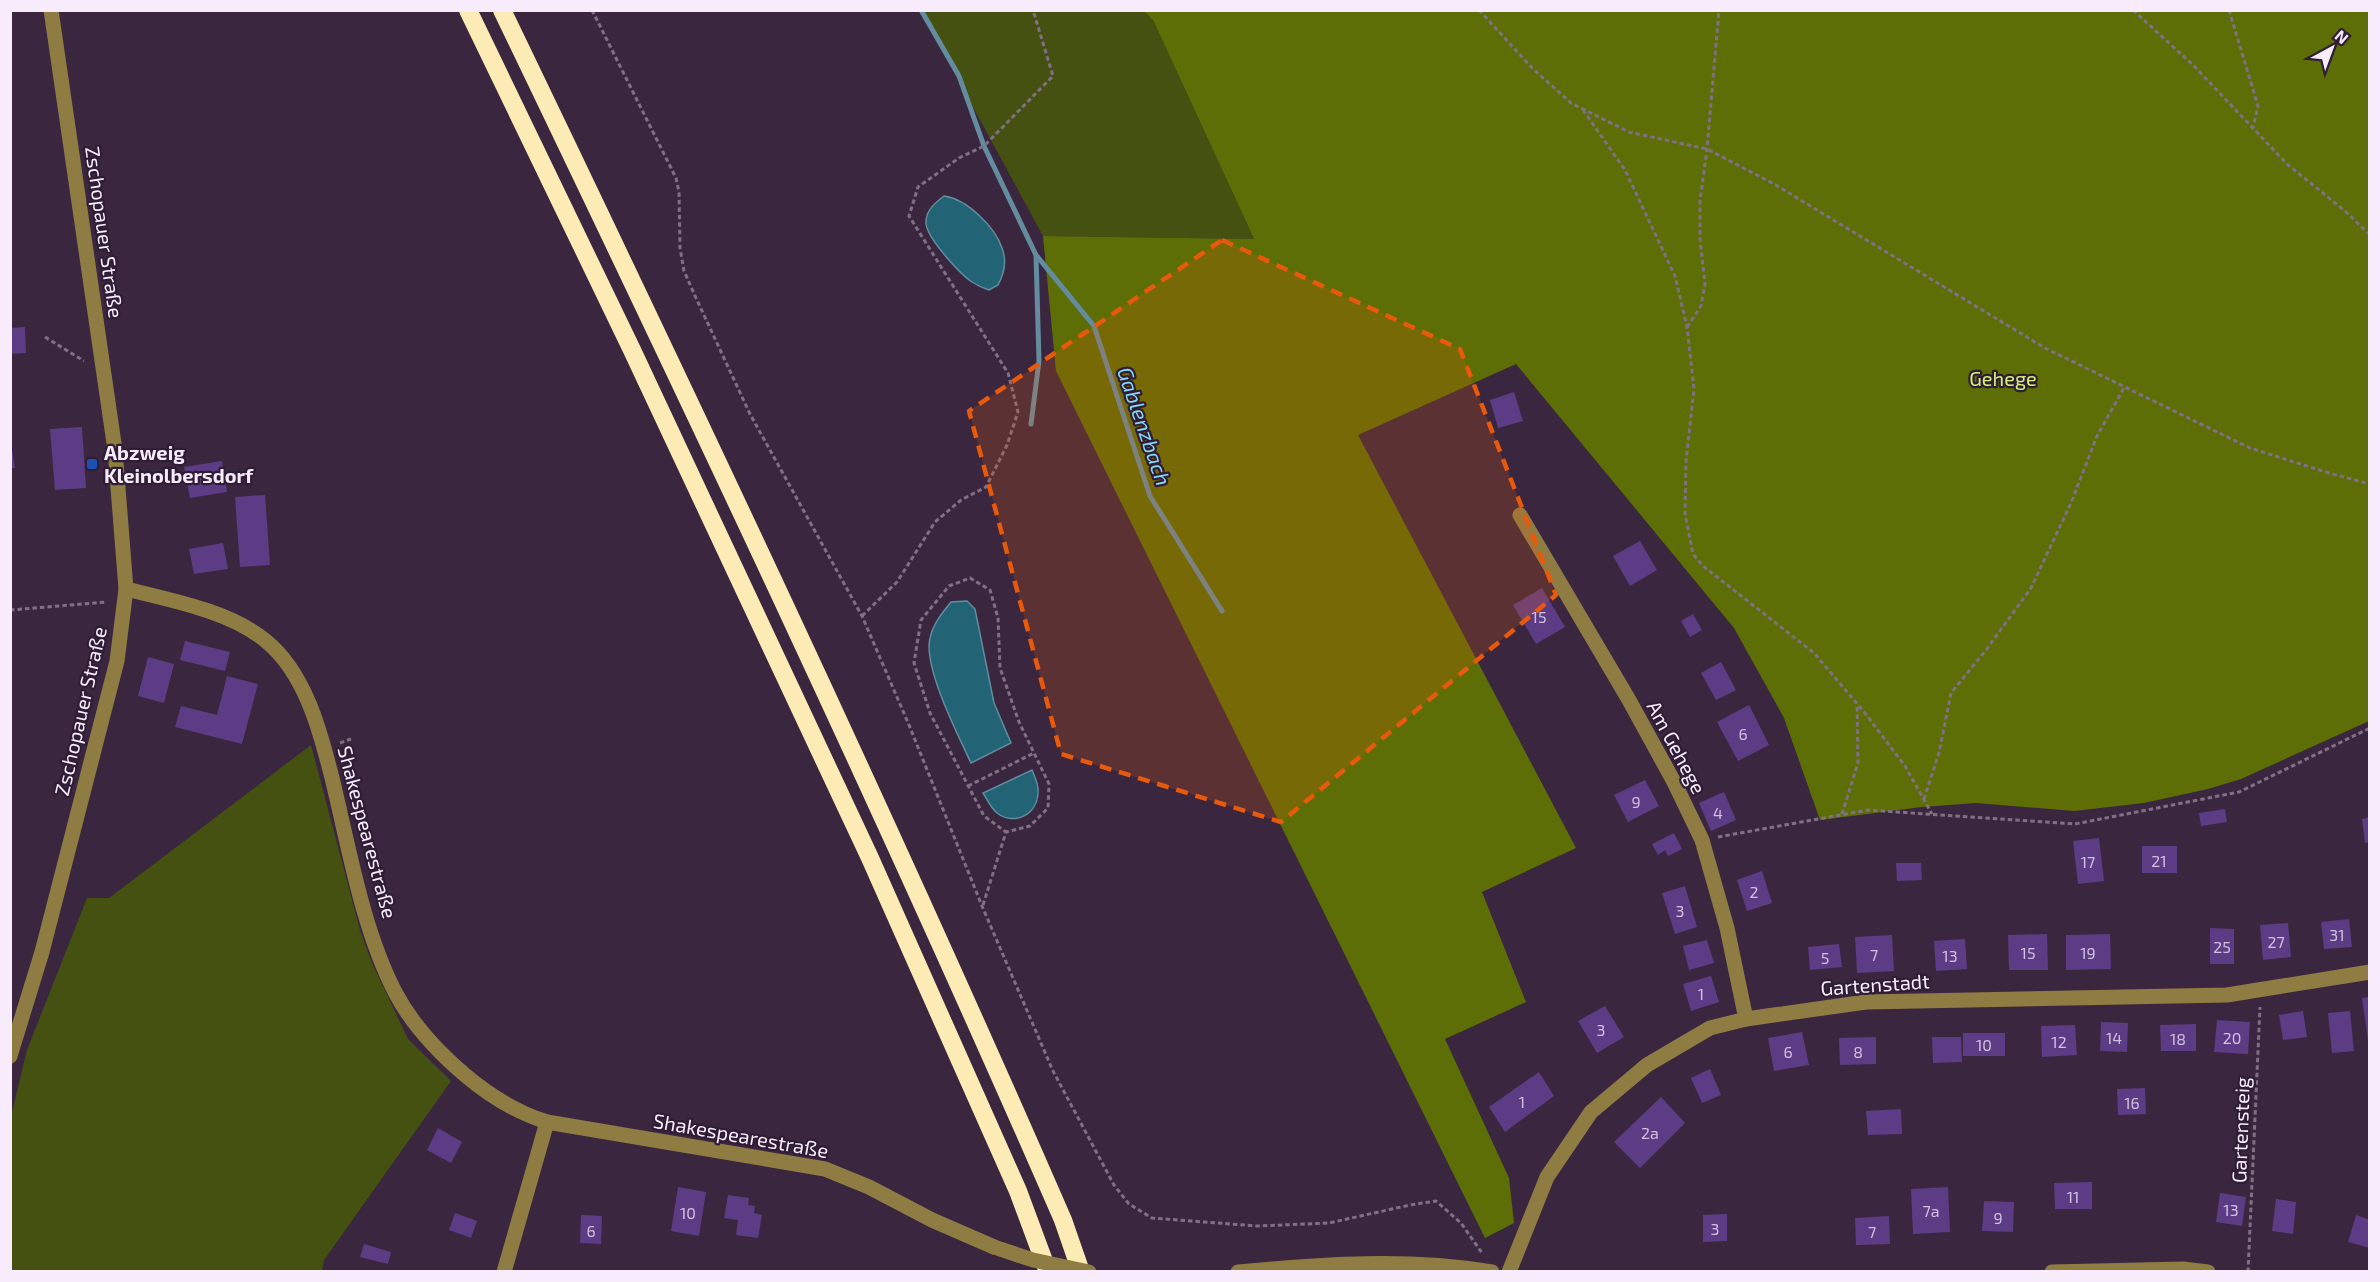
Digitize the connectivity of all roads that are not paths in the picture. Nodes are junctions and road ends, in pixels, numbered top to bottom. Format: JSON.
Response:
{"nodes":[{"id":1,"x":51,"y":10,"type":"edge"},
{"id":2,"x":468,"y":10,"type":"edge"},
{"id":3,"x":502,"y":10,"type":"edge"},
{"id":4,"x":1521,"y":516,"type":"dead end"},
{"id":5,"x":125,"y":595,"type":"junction"},
{"id":6,"x":2370,"y":972,"type":"edge"},
{"id":7,"x":1746,"y":1019,"type":"junction"},
{"id":8,"x":10,"y":1056,"type":"edge"},
{"id":9,"x":547,"y":1122,"type":"junction"},
{"id":10,"x":1489,"y":1271,"type":"edge"},
{"id":11,"x":504,"y":1272,"type":"edge"},
{"id":12,"x":1048,"y":1272,"type":"edge"},
{"id":13,"x":1081,"y":1272,"type":"edge"},
{"id":14,"x":1089,"y":1272,"type":"edge"},
{"id":15,"x":1238,"y":1272,"type":"edge"},
{"id":16,"x":1509,"y":1272,"type":"edge"},
{"id":17,"x":2052,"y":1272,"type":"edge"},
{"id":18,"x":2208,"y":1272,"type":"edge"}],
"edges":[{"from":1,"to":5,"type":"street","name":"Zschopauer Straße"},
{"from":2,"to":12,"type":"highway"},
{"from":3,"to":13,"type":"highway"},
{"from":4,"to":7,"type":"street","name":"Am Gehege"},
{"from":5,"to":8,"type":"street","name":"Zschopauer Straße"},
{"from":5,"to":9,"type":"street","name":"Shakespearestraße"},
{"from":6,"to":7,"type":"street","name":"Gartenstadt"},
{"from":7,"to":16,"type":"street","name":"Gartenstadt"},
{"from":9,"to":11,"type":"street"},
{"from":9,"to":14,"type":"street","name":"Shakespearestraße","bridge":true},
{"from":10,"to":15,"type":"street"},
{"from":17,"to":18,"type":"street"}]}
